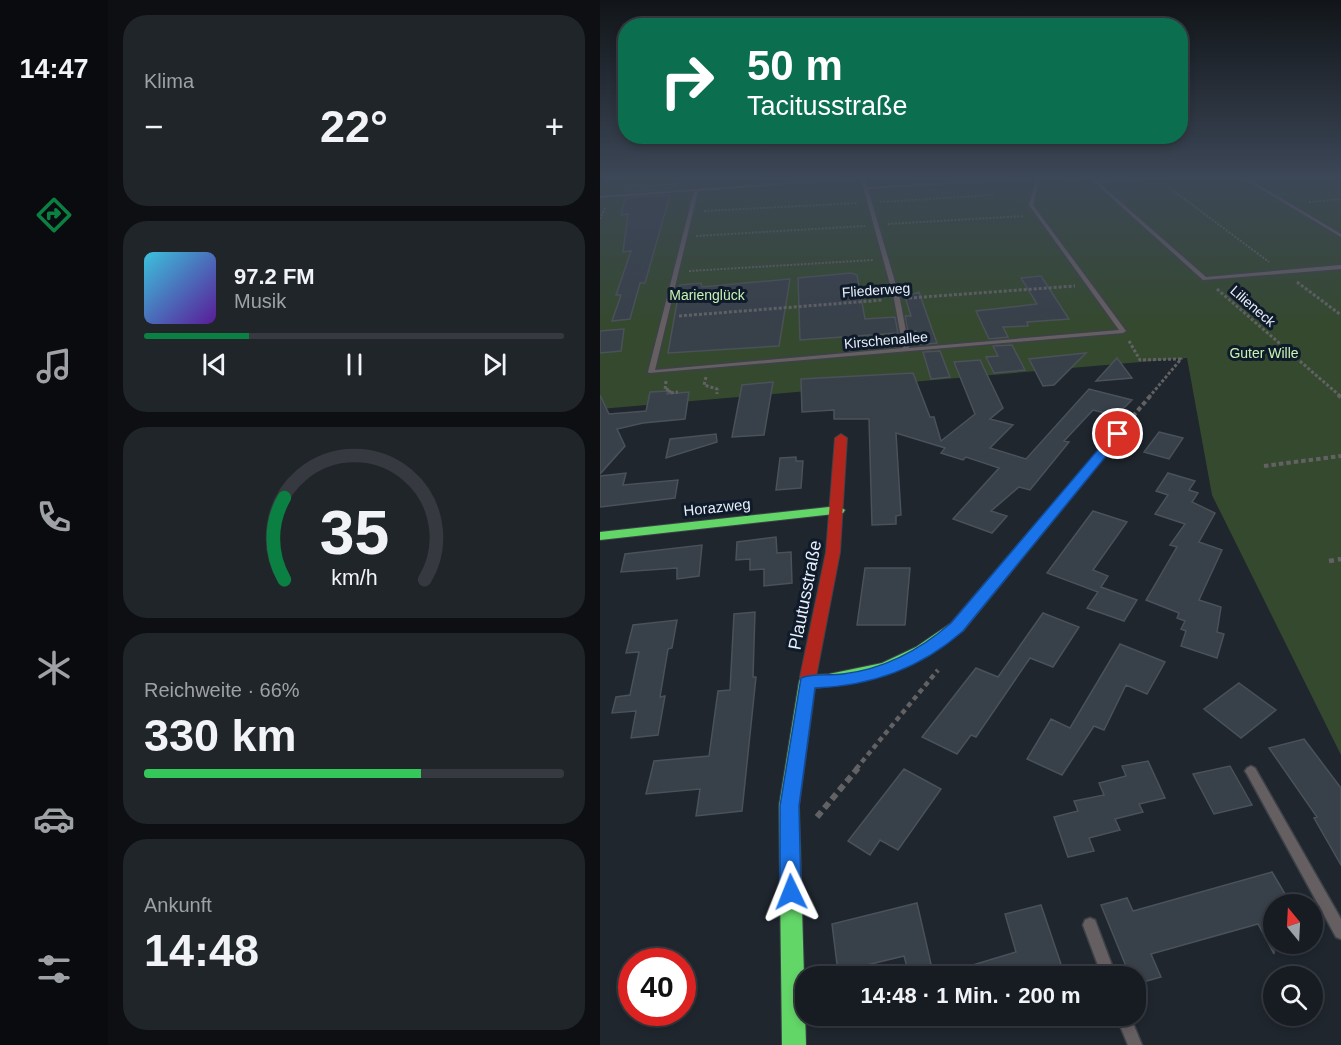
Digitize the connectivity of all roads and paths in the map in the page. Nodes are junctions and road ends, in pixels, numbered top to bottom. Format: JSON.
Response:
{"nodes":[{"id":1,"x":687,"y":227,"type":"edge"},
{"id":2,"x":875,"y":227,"type":"edge"},
{"id":3,"x":1047,"y":227,"type":"edge"},
{"id":4,"x":1146,"y":227,"type":"edge"},
{"id":5,"x":1221,"y":227,"type":"edge"},
{"id":6,"x":1326,"y":227,"type":"edge"},
{"id":7,"x":1341,"y":236,"type":"edge"},
{"id":8,"x":883,"y":259,"type":"junction"},
{"id":9,"x":1341,"y":267,"type":"edge"},
{"id":10,"x":676,"y":272,"type":"junction"},
{"id":11,"x":1282,"y":272,"type":"junction"},
{"id":12,"x":1205,"y":279,"type":"junction"},
{"id":13,"x":1088,"y":285,"type":"junction"},
{"id":14,"x":897,"y":299,"type":"junction"},
{"id":15,"x":1341,"y":315,"type":"edge"},
{"id":16,"x":666,"y":317,"type":"junction"},
{"id":17,"x":1123,"y":331,"type":"junction"},
{"id":18,"x":906,"y":350,"type":"junction"},
{"id":19,"x":708,"y":367,"type":"junction"},
{"id":20,"x":717,"y":394,"type":"dead end"},
{"id":21,"x":1341,"y":397,"type":"edge"},
{"id":22,"x":1118,"y":434,"type":"joint"},
{"id":23,"x":841,"y":438,"type":"dead end"},
{"id":24,"x":1341,"y":456,"type":"edge"},
{"id":25,"x":1264,"y":466,"type":"dead end"},
{"id":26,"x":838,"y":510,"type":"junction"},
{"id":27,"x":600,"y":536,"type":"edge"},
{"id":28,"x":1341,"y":559,"type":"edge"},
{"id":29,"x":1329,"y":561,"type":"dead end"},
{"id":30,"x":946,"y":660,"type":"dead end"},
{"id":31,"x":807,"y":682,"type":"junction"},
{"id":32,"x":1251,"y":771,"type":"dead end"},
{"id":33,"x":814,"y":821,"type":"dead end"},
{"id":34,"x":1090,"y":925,"type":"dead end"},
{"id":35,"x":1341,"y":932,"type":"edge"},
{"id":36,"x":1105,"y":966,"type":"edge"},
{"id":37,"x":1128,"y":1026,"type":"edge"},
{"id":38,"x":794,"y":1045,"type":"edge"},
{"id":39,"x":1135,"y":1045,"type":"edge"}],
"edges":[{"from":1,"to":10,"type":"lane"},
{"from":2,"to":8,"type":"lane"},
{"from":3,"to":13,"type":"lane"},
{"from":4,"to":12,"type":"lane"},
{"from":5,"to":11,"type":"path"},
{"from":6,"to":7,"type":"lane"},
{"from":8,"to":10,"type":"path"},
{"from":8,"to":14,"type":"lane"},
{"from":9,"to":11,"type":"lane"},
{"from":10,"to":16,"type":"lane"},
{"from":11,"to":12,"type":"lane"},
{"from":11,"to":15,"type":"path"},
{"from":12,"to":21,"type":"path","name":"Lilieneck"},
{"from":13,"to":14,"type":"path","name":"Fliederweg"},
{"from":13,"to":17,"type":"lane"},
{"from":14,"to":16,"type":"path","name":"Fliederweg"},
{"from":14,"to":18,"type":"lane"},
{"from":16,"to":19,"type":"lane","name":"Kirschenallee"},
{"from":17,"to":18,"type":"lane","name":"Kirschenallee"},
{"from":17,"to":22,"type":"path"},
{"from":18,"to":19,"type":"lane","name":"Kirschenallee"},
{"from":19,"to":20,"type":"path"},
{"from":22,"to":31,"type":"street"},
{"from":23,"to":26,"type":"street","name":"Plautusstraße"},
{"from":24,"to":25,"type":"path"},
{"from":26,"to":27,"type":"street","name":"Horazweg"},
{"from":26,"to":31,"type":"street","name":"Plautusstraße"},
{"from":28,"to":29,"type":"path"},
{"from":30,"to":33,"type":"path"},
{"from":31,"to":38,"type":"street","name":"Plautusstraße"},
{"from":32,"to":35,"type":"lane"},
{"from":34,"to":36,"type":"lane"},
{"from":37,"to":39,"type":"lane"}]}
